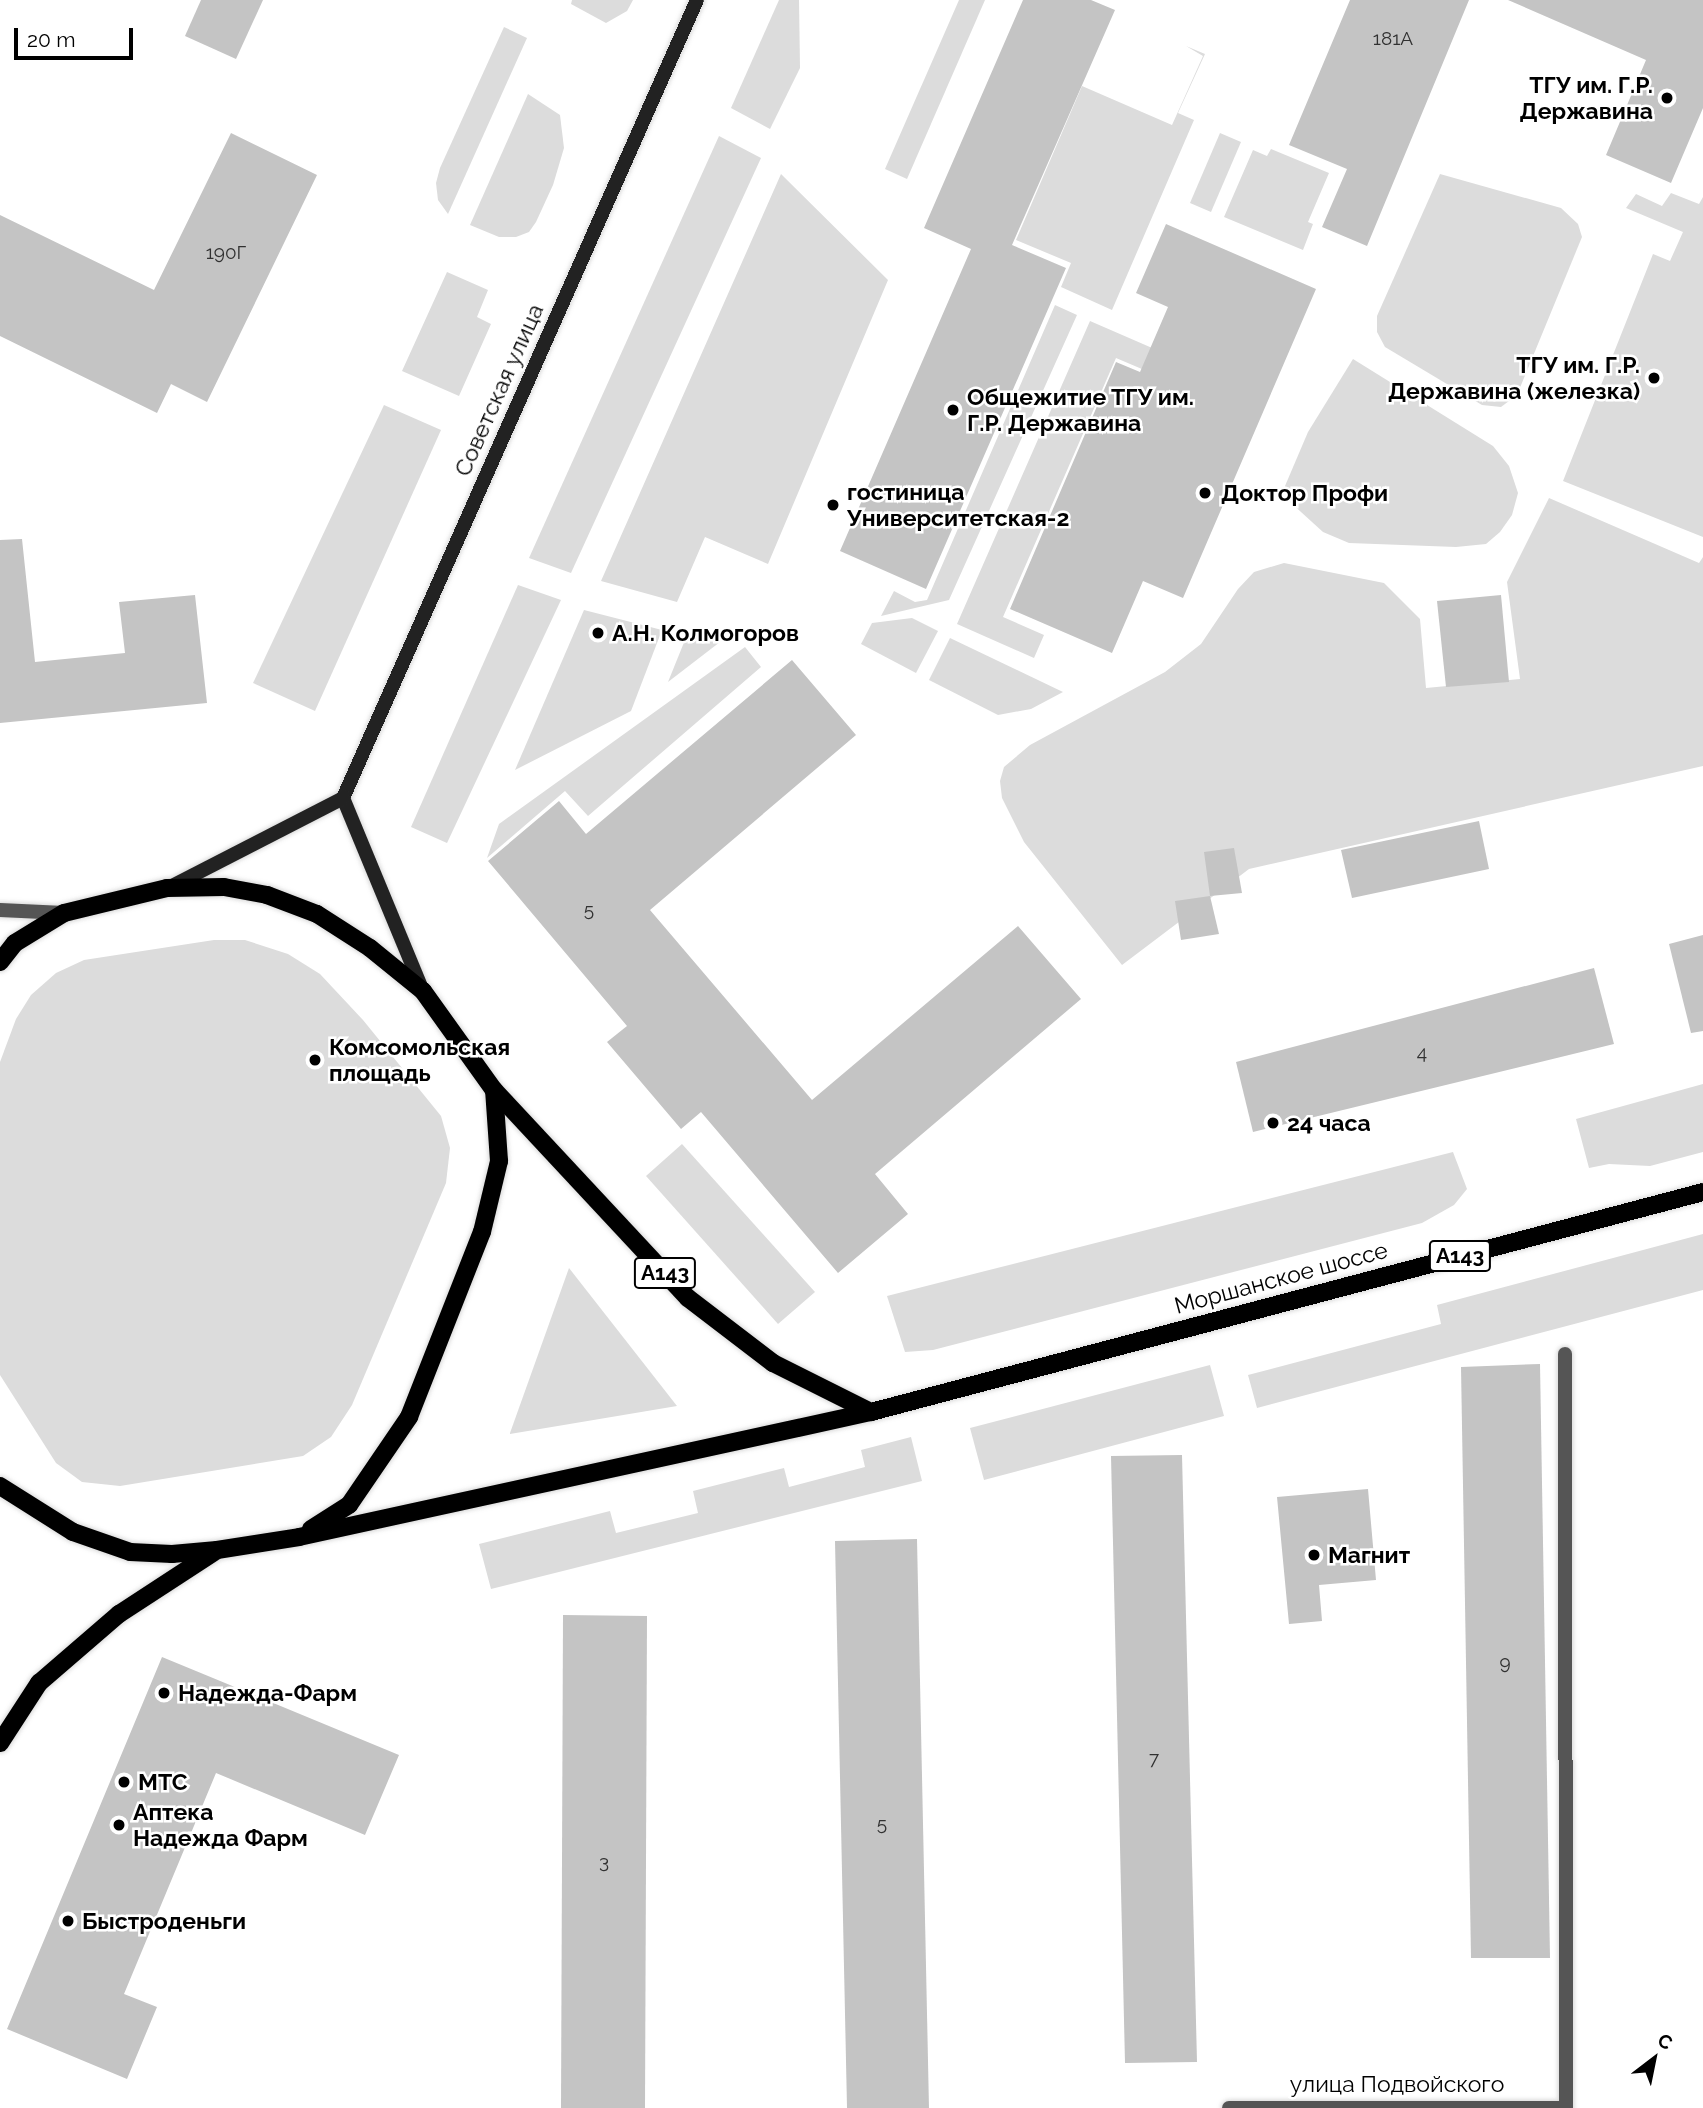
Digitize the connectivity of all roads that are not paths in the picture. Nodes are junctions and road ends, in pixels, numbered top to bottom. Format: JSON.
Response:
{"nodes":[{"id":1,"x":697,"y":0,"type":"edge"},
{"id":2,"x":343,"y":798,"type":"junction"},
{"id":3,"x":167,"y":888,"type":"junction"},
{"id":4,"x":0,"y":911,"type":"edge"},
{"id":5,"x":64,"y":912,"type":"junction"},
{"id":6,"x":0,"y":962,"type":"edge"},
{"id":7,"x":423,"y":991,"type":"junction"},
{"id":8,"x":494,"y":1090,"type":"junction"},
{"id":9,"x":1703,"y":1192,"type":"edge"},
{"id":10,"x":1565,"y":1354,"type":"dead end"},
{"id":11,"x":871,"y":1412,"type":"junction"},
{"id":12,"x":0,"y":1486,"type":"edge"},
{"id":13,"x":299,"y":1537,"type":"junction"},
{"id":14,"x":217,"y":1550,"type":"junction"},
{"id":15,"x":0,"y":1742,"type":"edge"},
{"id":16,"x":1229,"y":2108,"type":"edge"},
{"id":17,"x":1566,"y":2108,"type":"edge"}],
"edges":[{"from":1,"to":2,"type":"main road","name":"Советская улица"},
{"from":2,"to":3,"type":"main road"},
{"from":2,"to":7,"type":"main road"},
{"from":3,"to":5,"type":"main road"},
{"from":3,"to":7,"type":"main road"},
{"from":4,"to":5,"type":"street"},
{"from":5,"to":6,"type":"main road"},
{"from":7,"to":8,"type":"main road"},
{"from":8,"to":11,"type":"main road","number":"А143"},
{"from":8,"to":13,"type":"main road"},
{"from":9,"to":11,"type":"main road","name":"Моршанское шоссе","number":"А143"},
{"from":10,"to":17,"type":"street"},
{"from":11,"to":13,"type":"main road","name":"Моршанское шоссе"},
{"from":12,"to":14,"type":"main road","name":"Моршанское шоссе"},
{"from":13,"to":14,"type":"main road","name":"Моршанское шоссе"},
{"from":14,"to":15,"type":"main road"},
{"from":16,"to":17,"type":"street","name":"улица Подвойского"}]}
